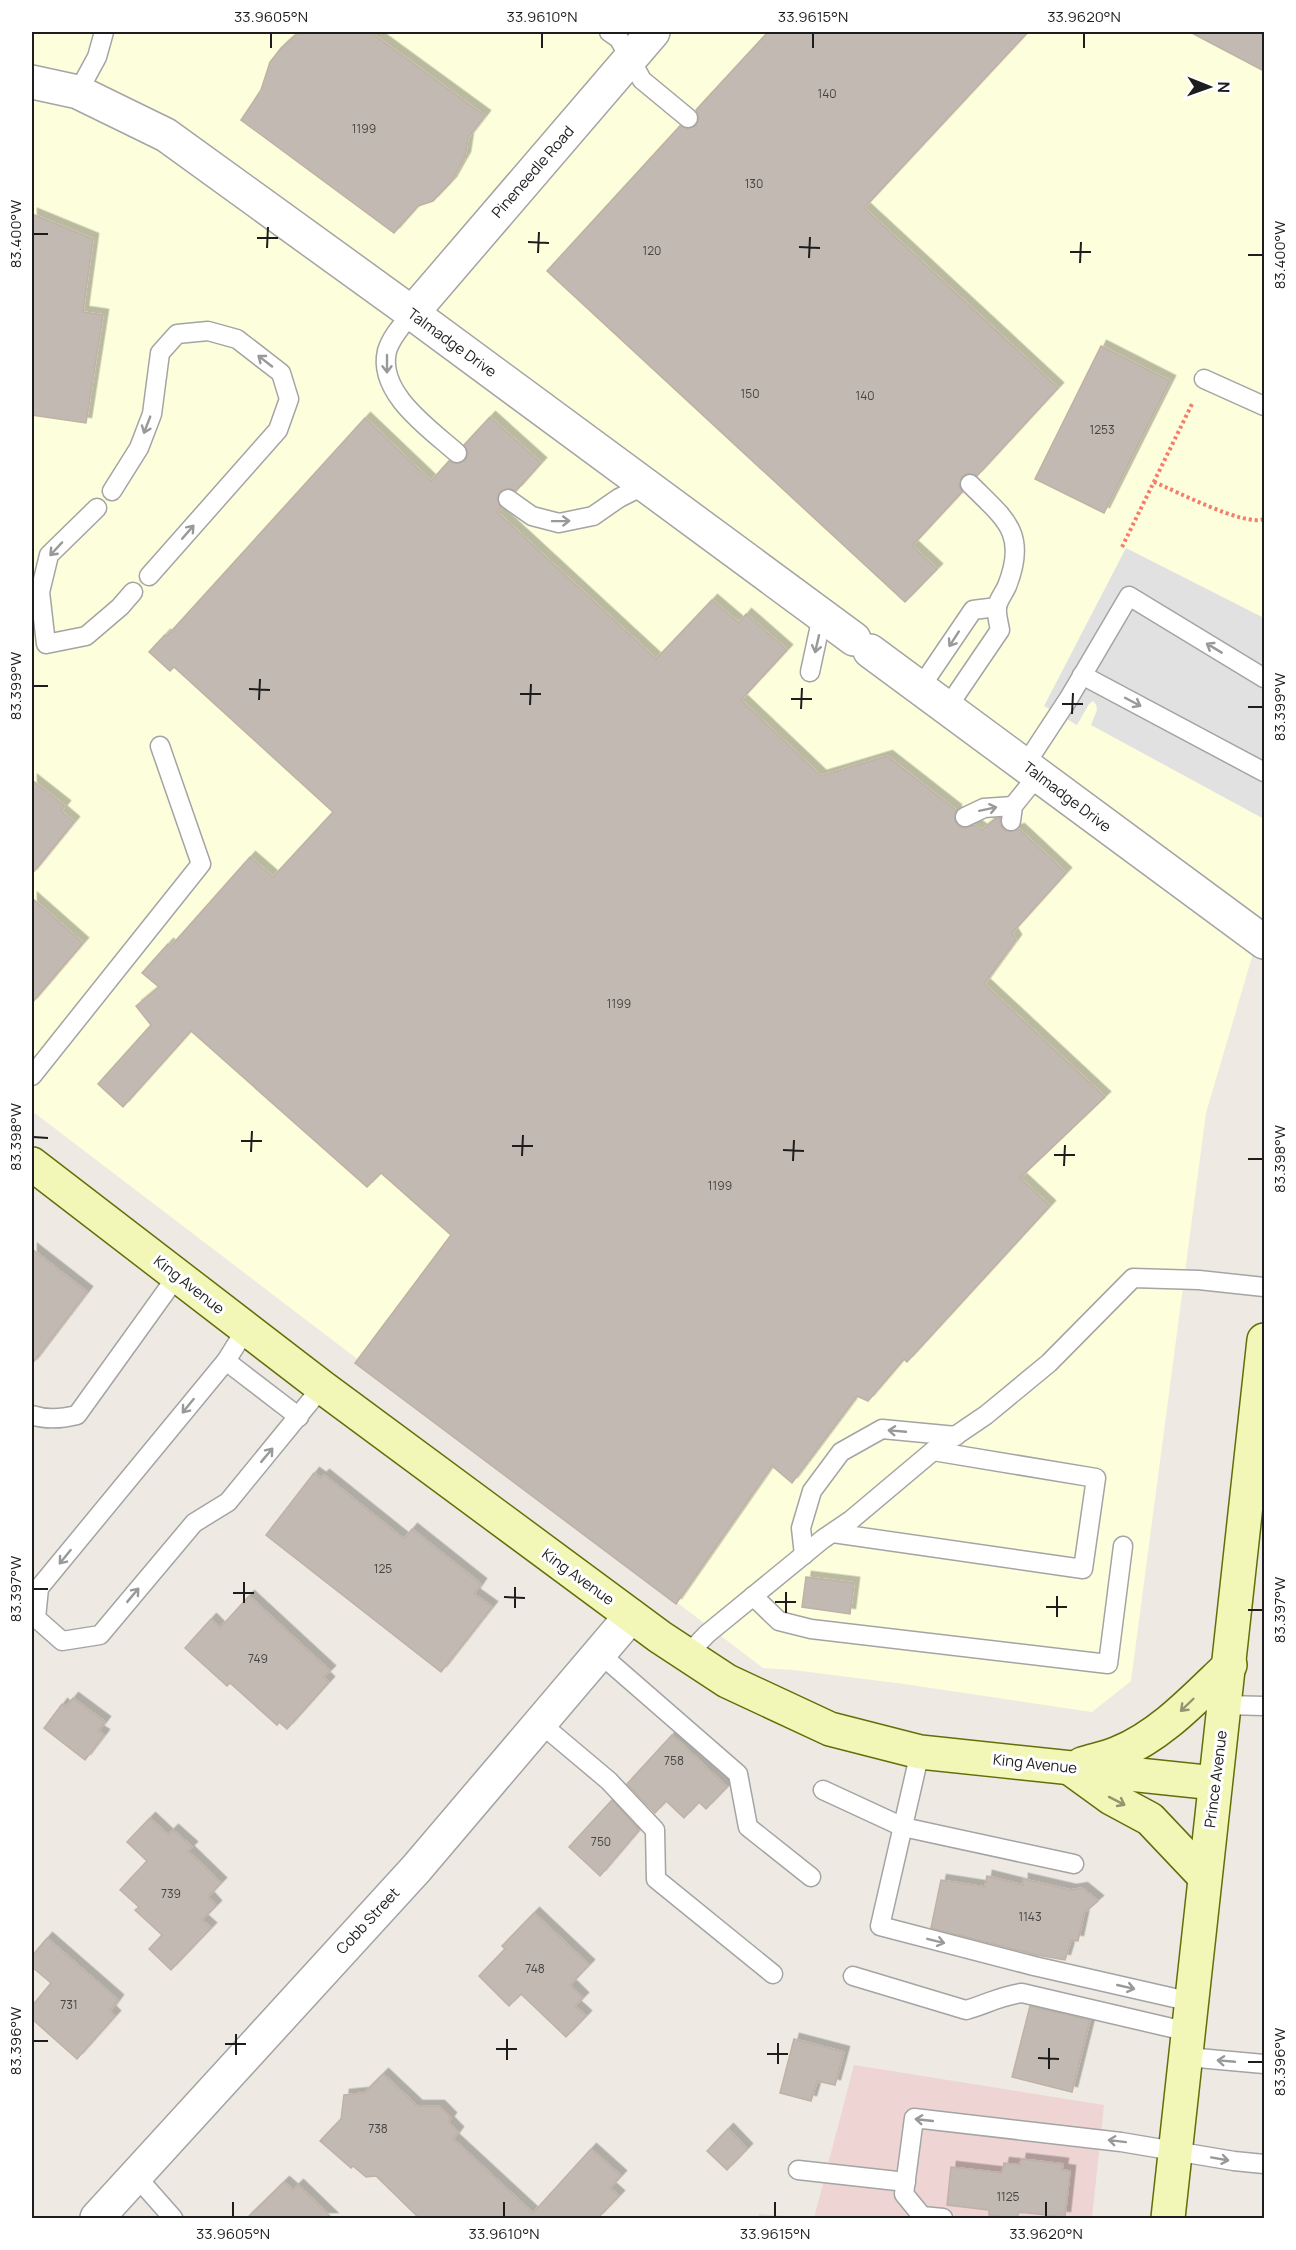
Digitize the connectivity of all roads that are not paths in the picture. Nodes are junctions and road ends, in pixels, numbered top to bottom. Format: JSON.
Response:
{"nodes":[{"id":1,"x":104,"y":32,"type":"edge"},
{"id":2,"x":609,"y":32,"type":"edge"},
{"id":3,"x":653,"y":32,"type":"edge"},
{"id":4,"x":630,"y":59,"type":"junction"},
{"id":5,"x":32,"y":82,"type":"edge"},
{"id":6,"x":78,"y":92,"type":"junction"},
{"id":7,"x":687,"y":118,"type":"dead end"},
{"id":8,"x":412,"y":313,"type":"junction"},
{"id":9,"x":1204,"y":378,"type":"road end"},
{"id":10,"x":1264,"y":406,"type":"edge"},
{"id":11,"x":457,"y":453,"type":"dead end"},
{"id":12,"x":970,"y":484,"type":"dead end"},
{"id":13,"x":645,"y":485,"type":"junction"},
{"id":14,"x":112,"y":491,"type":"dead end"},
{"id":15,"x":508,"y":499,"type":"dead end"},
{"id":16,"x":97,"y":508,"type":"dead end"},
{"id":17,"x":149,"y":576,"type":"dead end"},
{"id":18,"x":133,"y":592,"type":"dead end"},
{"id":19,"x":997,"y":607,"type":"junction"},
{"id":20,"x":822,"y":616,"type":"junction"},
{"id":21,"x":39,"y":644,"type":"edge"},
{"id":22,"x":810,"y":672,"type":"dead end"},
{"id":23,"x":1082,"y":675,"type":"junction"},
{"id":24,"x":1264,"y":678,"type":"edge"},
{"id":25,"x":920,"y":688,"type":"junction"},
{"id":26,"x":947,"y":708,"type":"junction"},
{"id":27,"x":160,"y":746,"type":"dead end"},
{"id":28,"x":1031,"y":770,"type":"junction"},
{"id":29,"x":1264,"y":772,"type":"edge"},
{"id":30,"x":965,"y":818,"type":"dead end"},
{"id":31,"x":1264,"y":942,"type":"edge"},
{"id":32,"x":32,"y":1076,"type":"edge"},
{"id":33,"x":32,"y":1164,"type":"edge"},
{"id":34,"x":177,"y":1276,"type":"junction"},
{"id":35,"x":1264,"y":1287,"type":"edge"},
{"id":36,"x":246,"y":1329,"type":"junction"},
{"id":37,"x":1263,"y":1360,"type":"edge"},
{"id":38,"x":226,"y":1361,"type":"junction"},
{"id":39,"x":322,"y":1387,"type":"junction"},
{"id":40,"x":32,"y":1414,"type":"edge"},
{"id":41,"x":299,"y":1417,"type":"junction"},
{"id":42,"x":956,"y":1436,"type":"junction"},
{"id":43,"x":1258,"y":1448,"type":"edge"},
{"id":44,"x":933,"y":1451,"type":"junction"},
{"id":45,"x":832,"y":1533,"type":"junction"},
{"id":46,"x":1123,"y":1546,"type":"dead end"},
{"id":47,"x":804,"y":1555,"type":"junction"},
{"id":48,"x":753,"y":1596,"type":"junction"},
{"id":49,"x":631,"y":1616,"type":"junction"},
{"id":50,"x":599,"y":1653,"type":"junction"},
{"id":51,"x":686,"y":1656,"type":"junction"},
{"id":52,"x":1230,"y":1665,"type":"junction"},
{"id":53,"x":1225,"y":1705,"type":"junction"},
{"id":54,"x":1264,"y":1706,"type":"edge"},
{"id":55,"x":540,"y":1723,"type":"junction"},
{"id":56,"x":920,"y":1752,"type":"junction"},
{"id":57,"x":1069,"y":1767,"type":"junction"},
{"id":58,"x":1215,"y":1783,"type":"junction"},
{"id":59,"x":823,"y":1790,"type":"dead end"},
{"id":60,"x":903,"y":1827,"type":"junction"},
{"id":61,"x":1074,"y":1864,"type":"dead end"},
{"id":62,"x":1204,"y":1876,"type":"junction"},
{"id":63,"x":811,"y":1877,"type":"dead end"},
{"id":64,"x":773,"y":1974,"type":"dead end"},
{"id":65,"x":853,"y":1976,"type":"dead end"},
{"id":66,"x":1189,"y":2030,"type":"junction"},
{"id":67,"x":1264,"y":2064,"type":"edge"},
{"id":68,"x":1175,"y":2151,"type":"junction"},
{"id":69,"x":1264,"y":2164,"type":"edge"},
{"id":70,"x":798,"y":2170,"type":"dead end"},
{"id":71,"x":135,"y":2175,"type":"junction"},
{"id":72,"x":906,"y":2182,"type":"junction"},
{"id":73,"x":97,"y":2218,"type":"edge"},
{"id":74,"x":173,"y":2218,"type":"edge"},
{"id":75,"x":943,"y":2218,"type":"edge"},
{"id":76,"x":1168,"y":2218,"type":"edge"}],
"edges":[{"from":1,"to":6,"type":"lane"},
{"from":2,"to":4,"type":"lane"},
{"from":3,"to":4,"type":"street","name":"Pineneedle Road"},
{"from":4,"to":7,"type":"lane"},
{"from":4,"to":8,"type":"street","name":"Pineneedle Road"},
{"from":5,"to":6,"type":"street","name":"Talmadge Drive"},
{"from":6,"to":8,"type":"street","name":"Talmadge Drive"},
{"from":8,"to":11,"type":"lane","one_way":true},
{"from":8,"to":13,"type":"street","name":"Talmadge Drive"},
{"from":9,"to":10,"type":"lane"},
{"from":12,"to":19,"type":"lane"},
{"from":15,"to":13,"type":"lane","one_way":true},
{"from":13,"to":20,"type":"street","name":"Talmadge Drive"},
{"from":17,"to":14,"type":"lane","one_way":true},
{"from":16,"to":21,"type":"lane","one_way":true},
{"from":18,"to":21,"type":"lane"},
{"from":19,"to":25,"type":"lane","one_way":true},
{"from":19,"to":26,"type":"lane"},
{"from":20,"to":22,"type":"lane","one_way":true},
{"from":20,"to":25,"type":"street","name":"Talmadge Drive"},
{"from":24,"to":23,"type":"lane","one_way":true},
{"from":23,"to":28,"type":"lane"},
{"from":23,"to":29,"type":"lane","one_way":true},
{"from":25,"to":26,"type":"street","name":"Talmadge Drive"},
{"from":26,"to":28,"type":"street","name":"Talmadge Drive"},
{"from":27,"to":32,"type":"lane"},
{"from":30,"to":28,"type":"lane","one_way":true},
{"from":28,"to":31,"type":"street","name":"Talmadge Drive"},
{"from":33,"to":34,"type":"street","name":"King Avenue"},
{"from":34,"to":36,"type":"street","name":"King Avenue"},
{"from":34,"to":40,"type":"lane"},
{"from":35,"to":42,"type":"lane"},
{"from":36,"to":38,"type":"lane"},
{"from":36,"to":39,"type":"street","name":"King Avenue"},
{"from":37,"to":43,"type":"street","name":"Prince Avenue"},
{"from":38,"to":41,"type":"lane"},
{"from":38,"to":41,"type":"lane","one_way":true},
{"from":39,"to":41,"type":"lane"},
{"from":39,"to":49,"type":"street","name":"King Avenue"},
{"from":42,"to":44,"type":"lane"},
{"from":42,"to":47,"type":"lane","one_way":true},
{"from":43,"to":52,"type":"street","name":"Prince Avenue"},
{"from":44,"to":45,"type":"lane"},
{"from":44,"to":45,"type":"lane"},
{"from":45,"to":47,"type":"lane"},
{"from":46,"to":48,"type":"lane"},
{"from":47,"to":48,"type":"lane"},
{"from":48,"to":51,"type":"lane"},
{"from":49,"to":50,"type":"street","name":"Cobb Street"},
{"from":49,"to":51,"type":"street","name":"King Avenue"},
{"from":50,"to":55,"type":"street","name":"Cobb Street"},
{"from":50,"to":63,"type":"lane"},
{"from":51,"to":56,"type":"street","name":"King Avenue"},
{"from":52,"to":53,"type":"street","name":"Prince Avenue"},
{"from":52,"to":57,"type":"street","one_way":true},
{"from":53,"to":54,"type":"lane"},
{"from":53,"to":58,"type":"street","name":"Prince Avenue"},
{"from":55,"to":64,"type":"lane"},
{"from":55,"to":71,"type":"street","name":"Cobb Street"},
{"from":56,"to":57,"type":"street","name":"King Avenue"},
{"from":56,"to":60,"type":"lane"},
{"from":57,"to":58,"type":"street","name":"King Avenue"},
{"from":57,"to":62,"type":"street","one_way":true},
{"from":58,"to":62,"type":"street","name":"Prince Avenue"},
{"from":59,"to":60,"type":"lane"},
{"from":60,"to":61,"type":"lane"},
{"from":60,"to":66,"type":"lane","one_way":true},
{"from":62,"to":66,"type":"street","name":"Prince Avenue"},
{"from":65,"to":66,"type":"lane"},
{"from":67,"to":66,"type":"lane","one_way":true},
{"from":66,"to":68,"type":"street","name":"Prince Avenue"},
{"from":68,"to":69,"type":"lane","one_way":true},
{"from":68,"to":72,"type":"lane","one_way":true},
{"from":68,"to":76,"type":"street","name":"Prince Avenue"},
{"from":70,"to":72,"type":"lane"},
{"from":71,"to":73,"type":"street","name":"Cobb Street"},
{"from":71,"to":74,"type":"lane"},
{"from":72,"to":75,"type":"lane"}]}
